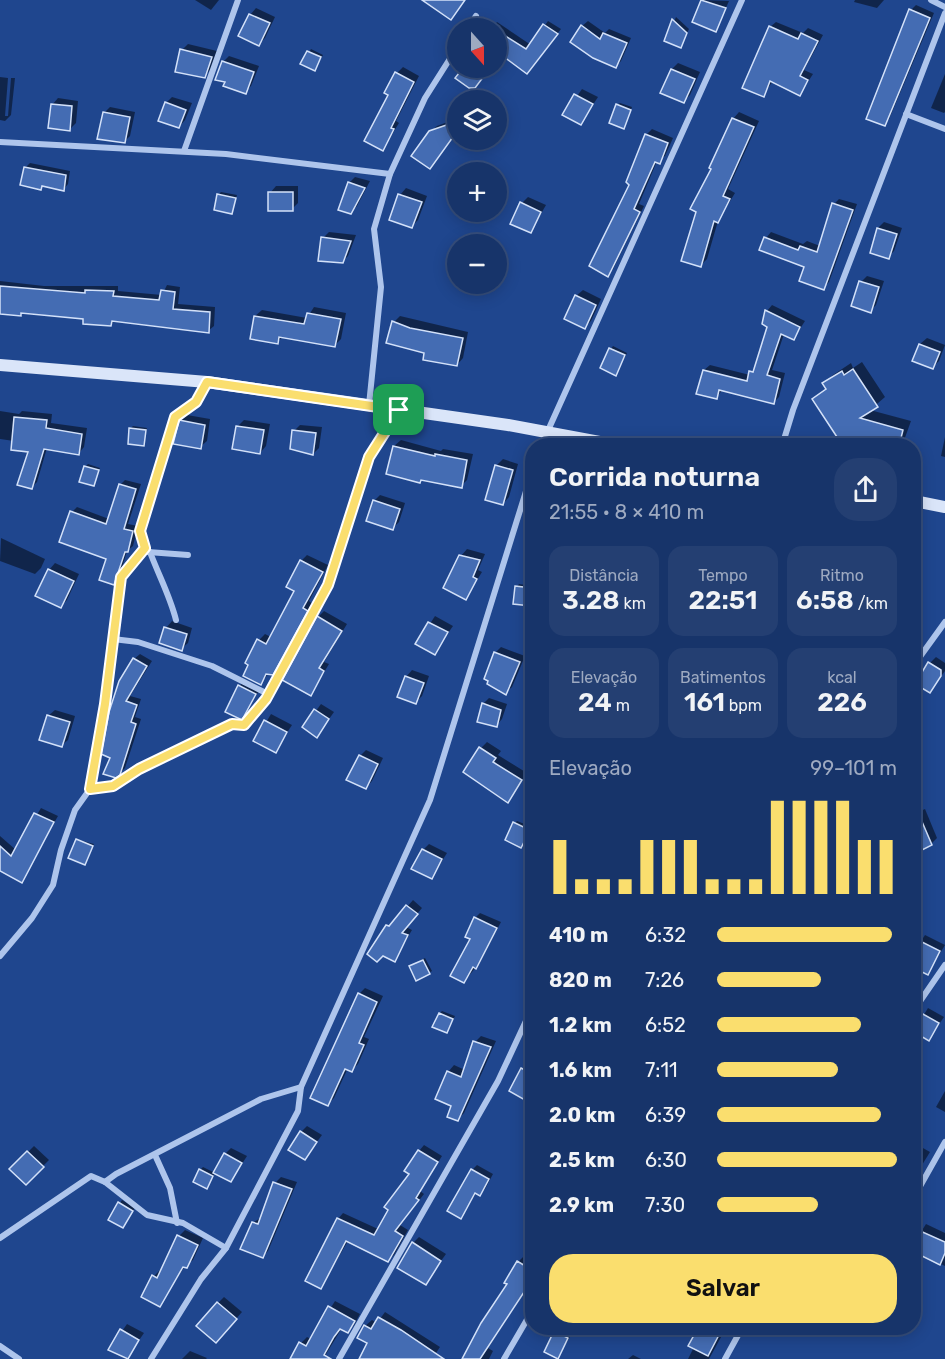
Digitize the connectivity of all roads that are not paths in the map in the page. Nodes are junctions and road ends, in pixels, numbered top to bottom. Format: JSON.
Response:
{"nodes":[{"id":1,"x":238,"y":0,"type":"edge"},
{"id":2,"x":742,"y":0,"type":"edge"},
{"id":3,"x":931,"y":0,"type":"edge"},
{"id":4,"x":945,"y":7,"type":"edge"},
{"id":5,"x":945,"y":13,"type":"edge"},
{"id":6,"x":447,"y":63,"type":"edge"},
{"id":7,"x":906,"y":114,"type":"junction"},
{"id":8,"x":945,"y":129,"type":"edge"},
{"id":9,"x":0,"y":141,"type":"edge"},
{"id":10,"x":184,"y":151,"type":"junction"},
{"id":11,"x":390,"y":174,"type":"junction"},
{"id":12,"x":0,"y":365,"type":"edge"},
{"id":13,"x":207,"y":382,"type":"junction"},
{"id":14,"x":369,"y":405,"type":"junction"},
{"id":15,"x":399,"y":410,"type":"junction"},
{"id":16,"x":546,"y":431,"type":"junction"},
{"id":17,"x":544,"y":438,"type":"edge"},
{"id":18,"x":581,"y":438,"type":"edge"},
{"id":19,"x":784,"y":438,"type":"edge"},
{"id":20,"x":525,"y":495,"type":"edge"},
{"id":21,"x":921,"y":502,"type":"edge"},
{"id":22,"x":945,"y":507,"type":"edge"},
{"id":23,"x":142,"y":551,"type":"junction"},
{"id":24,"x":150,"y":552,"type":"junction"},
{"id":25,"x":188,"y":555,"type":"dead end"},
{"id":26,"x":177,"y":620,"type":"dead end"},
{"id":27,"x":945,"y":622,"type":"edge"},
{"id":28,"x":113,"y":639,"type":"junction"},
{"id":29,"x":921,"y":655,"type":"edge"},
{"id":30,"x":268,"y":694,"type":"junction"},
{"id":31,"x":90,"y":789,"type":"junction"},
{"id":32,"x":0,"y":956,"type":"edge"},
{"id":33,"x":945,"y":964,"type":"edge"},
{"id":34,"x":921,"y":1000,"type":"edge"},
{"id":35,"x":525,"y":1023,"type":"edge"},
{"id":36,"x":301,"y":1087,"type":"junction"},
{"id":37,"x":945,"y":1142,"type":"edge"},
{"id":38,"x":155,"y":1155,"type":"junction"},
{"id":39,"x":105,"y":1182,"type":"junction"},
{"id":40,"x":921,"y":1185,"type":"edge"},
{"id":41,"x":177,"y":1223,"type":"junction"},
{"id":42,"x":0,"y":1238,"type":"edge"},
{"id":43,"x":226,"y":1248,"type":"junction"},
{"id":44,"x":525,"y":1323,"type":"edge"},
{"id":45,"x":738,"y":1335,"type":"edge"},
{"id":46,"x":0,"y":1346,"type":"edge"},
{"id":47,"x":19,"y":1359,"type":"edge"},
{"id":48,"x":151,"y":1359,"type":"edge"},
{"id":49,"x":339,"y":1359,"type":"edge"},
{"id":50,"x":504,"y":1359,"type":"edge"},
{"id":51,"x":726,"y":1359,"type":"edge"}],
"edges":[{"from":1,"to":10,"type":"street"},
{"from":2,"to":16,"type":"street"},
{"from":3,"to":4,"type":"street"},
{"from":5,"to":7,"type":"street"},
{"from":6,"to":11,"type":"street"},
{"from":7,"to":8,"type":"street"},
{"from":7,"to":19,"type":"street"},
{"from":9,"to":10,"type":"street"},
{"from":10,"to":11,"type":"street"},
{"from":11,"to":14,"type":"street"},
{"from":12,"to":13,"type":"main road"},
{"from":13,"to":14,"type":"main road"},
{"from":13,"to":23,"type":"street"},
{"from":14,"to":15,"type":"main road"},
{"from":15,"to":16,"type":"main road"},
{"from":15,"to":30,"type":"street"},
{"from":16,"to":17,"type":"street"},
{"from":16,"to":18,"type":"main road"},
{"from":20,"to":36,"type":"street"},
{"from":21,"to":22,"type":"main road"},
{"from":23,"to":24,"type":"street"},
{"from":23,"to":28,"type":"street"},
{"from":24,"to":25,"type":"street"},
{"from":24,"to":26,"type":"street"},
{"from":27,"to":29,"type":"street"},
{"from":28,"to":30,"type":"street"},
{"from":28,"to":31,"type":"street"},
{"from":30,"to":31,"type":"street"},
{"from":31,"to":32,"type":"street"},
{"from":33,"to":34,"type":"street"},
{"from":35,"to":49,"type":"street"},
{"from":36,"to":38,"type":"street"},
{"from":36,"to":43,"type":"street"},
{"from":37,"to":40,"type":"street"},
{"from":38,"to":39,"type":"street"},
{"from":38,"to":41,"type":"street"},
{"from":39,"to":41,"type":"street"},
{"from":39,"to":42,"type":"street"},
{"from":41,"to":43,"type":"street"},
{"from":43,"to":48,"type":"street"},
{"from":44,"to":50,"type":"street"},
{"from":45,"to":51,"type":"street"},
{"from":46,"to":47,"type":"street"}]}
